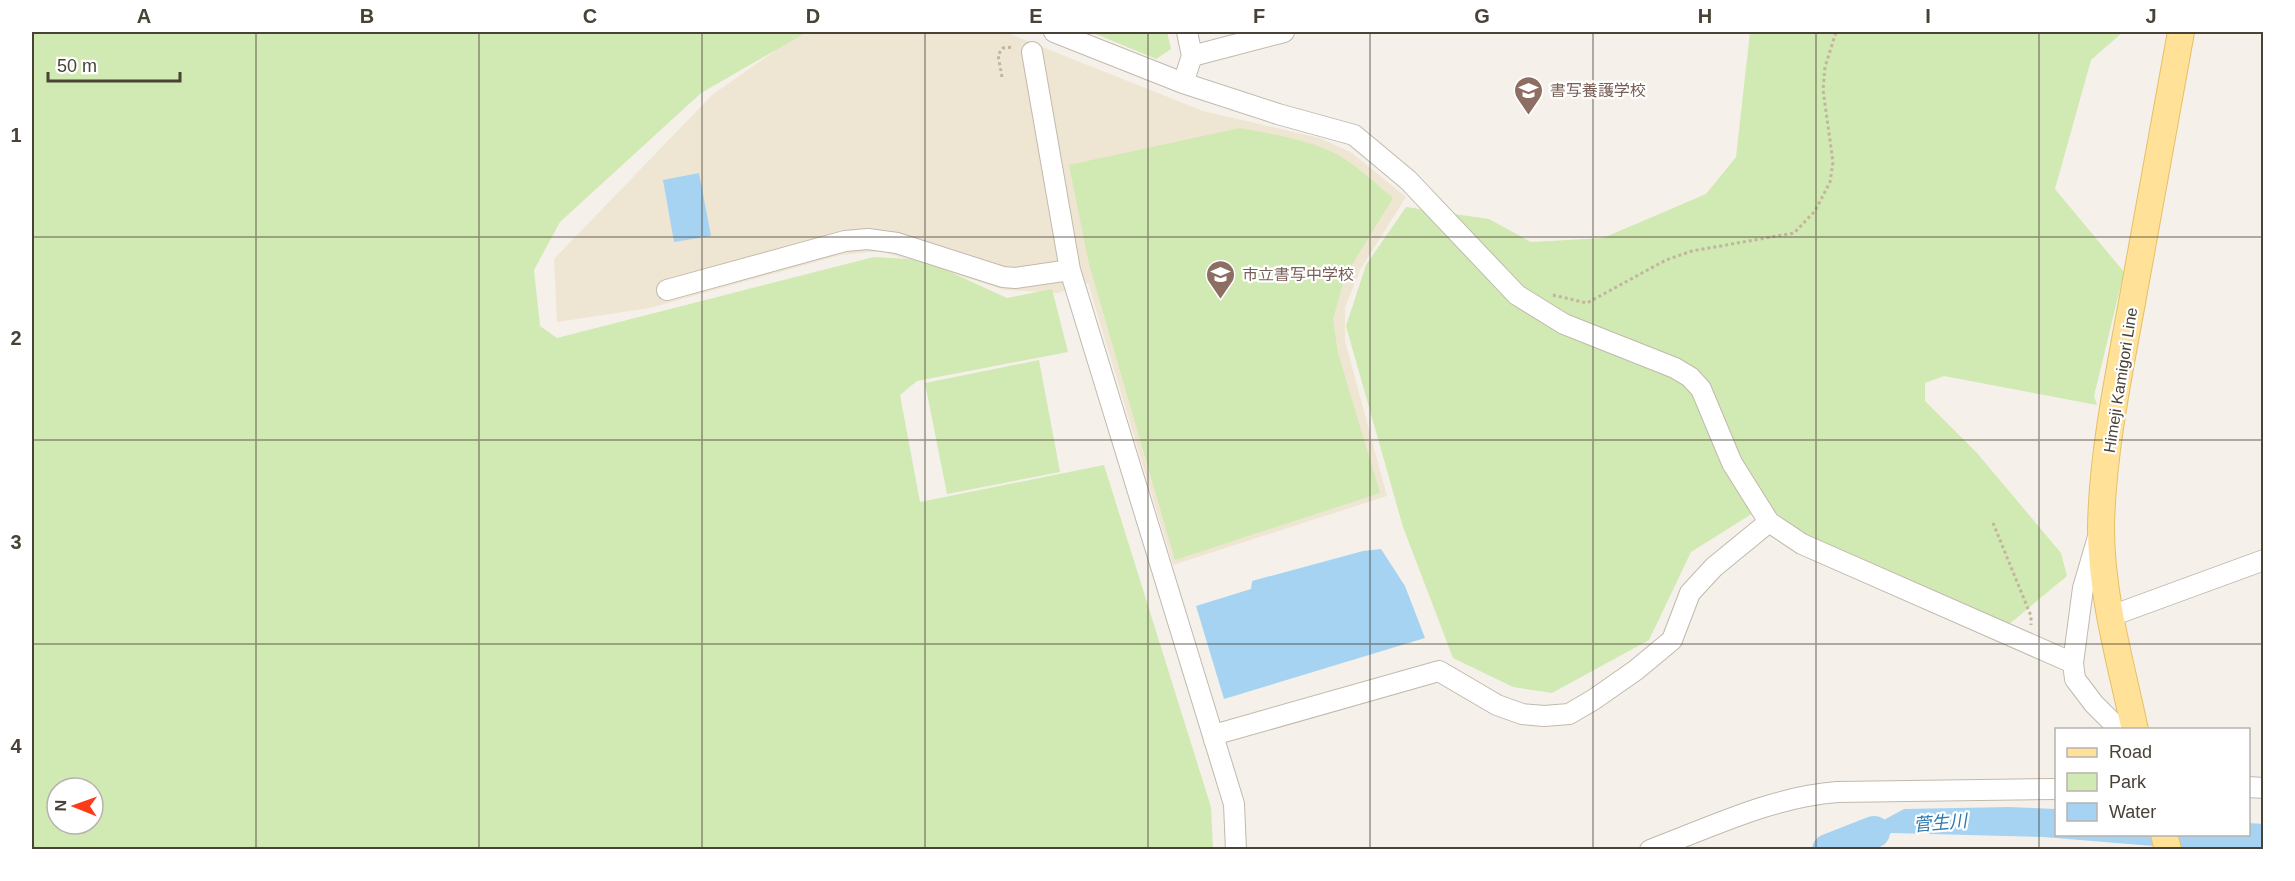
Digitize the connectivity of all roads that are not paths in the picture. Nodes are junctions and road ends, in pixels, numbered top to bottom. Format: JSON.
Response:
{"nodes":[{"id":1,"x":1054,"y":32,"type":"edge"},
{"id":2,"x":1187,"y":32,"type":"edge"},
{"id":3,"x":1284,"y":32,"type":"edge"},
{"id":4,"x":2181,"y":32,"type":"edge"},
{"id":5,"x":1025,"y":50,"type":"road end"},
{"id":6,"x":1192,"y":56,"type":"junction"},
{"id":7,"x":1183,"y":83,"type":"junction"},
{"id":8,"x":1070,"y":270,"type":"junction"},
{"id":9,"x":667,"y":290,"type":"dead end"},
{"id":10,"x":1769,"y":522,"type":"junction"},
{"id":11,"x":2101,"y":529,"type":"junction"},
{"id":12,"x":2264,"y":560,"type":"edge"},
{"id":13,"x":2111,"y":616,"type":"junction"},
{"id":14,"x":2073,"y":663,"type":"junction"},
{"id":15,"x":2119,"y":728,"type":"edge"},
{"id":16,"x":2135,"y":728,"type":"edge"},
{"id":17,"x":1214,"y":740,"type":"junction"},
{"id":18,"x":2055,"y":789,"type":"edge"},
{"id":19,"x":1236,"y":849,"type":"edge"},
{"id":20,"x":1650,"y":849,"type":"edge"}],
"edges":[{"from":1,"to":7,"type":"street"},
{"from":2,"to":6,"type":"street"},
{"from":3,"to":6,"type":"street"},
{"from":4,"to":11,"type":"main road","name":"Himeji Kamigori Line"},
{"from":5,"to":8,"type":"street"},
{"from":6,"to":7,"type":"street"},
{"from":7,"to":10,"type":"street"},
{"from":8,"to":9,"type":"street"},
{"from":8,"to":17,"type":"street"},
{"from":10,"to":14,"type":"street"},
{"from":10,"to":17,"type":"street"},
{"from":11,"to":13,"type":"main road","name":"Himeji Kamigori Line"},
{"from":11,"to":14,"type":"street"},
{"from":12,"to":13,"type":"street"},
{"from":13,"to":16,"type":"main road","name":"Himeji Kamigori Line"},
{"from":14,"to":15,"type":"street"},
{"from":17,"to":19,"type":"street"},
{"from":18,"to":20,"type":"street"}]}
